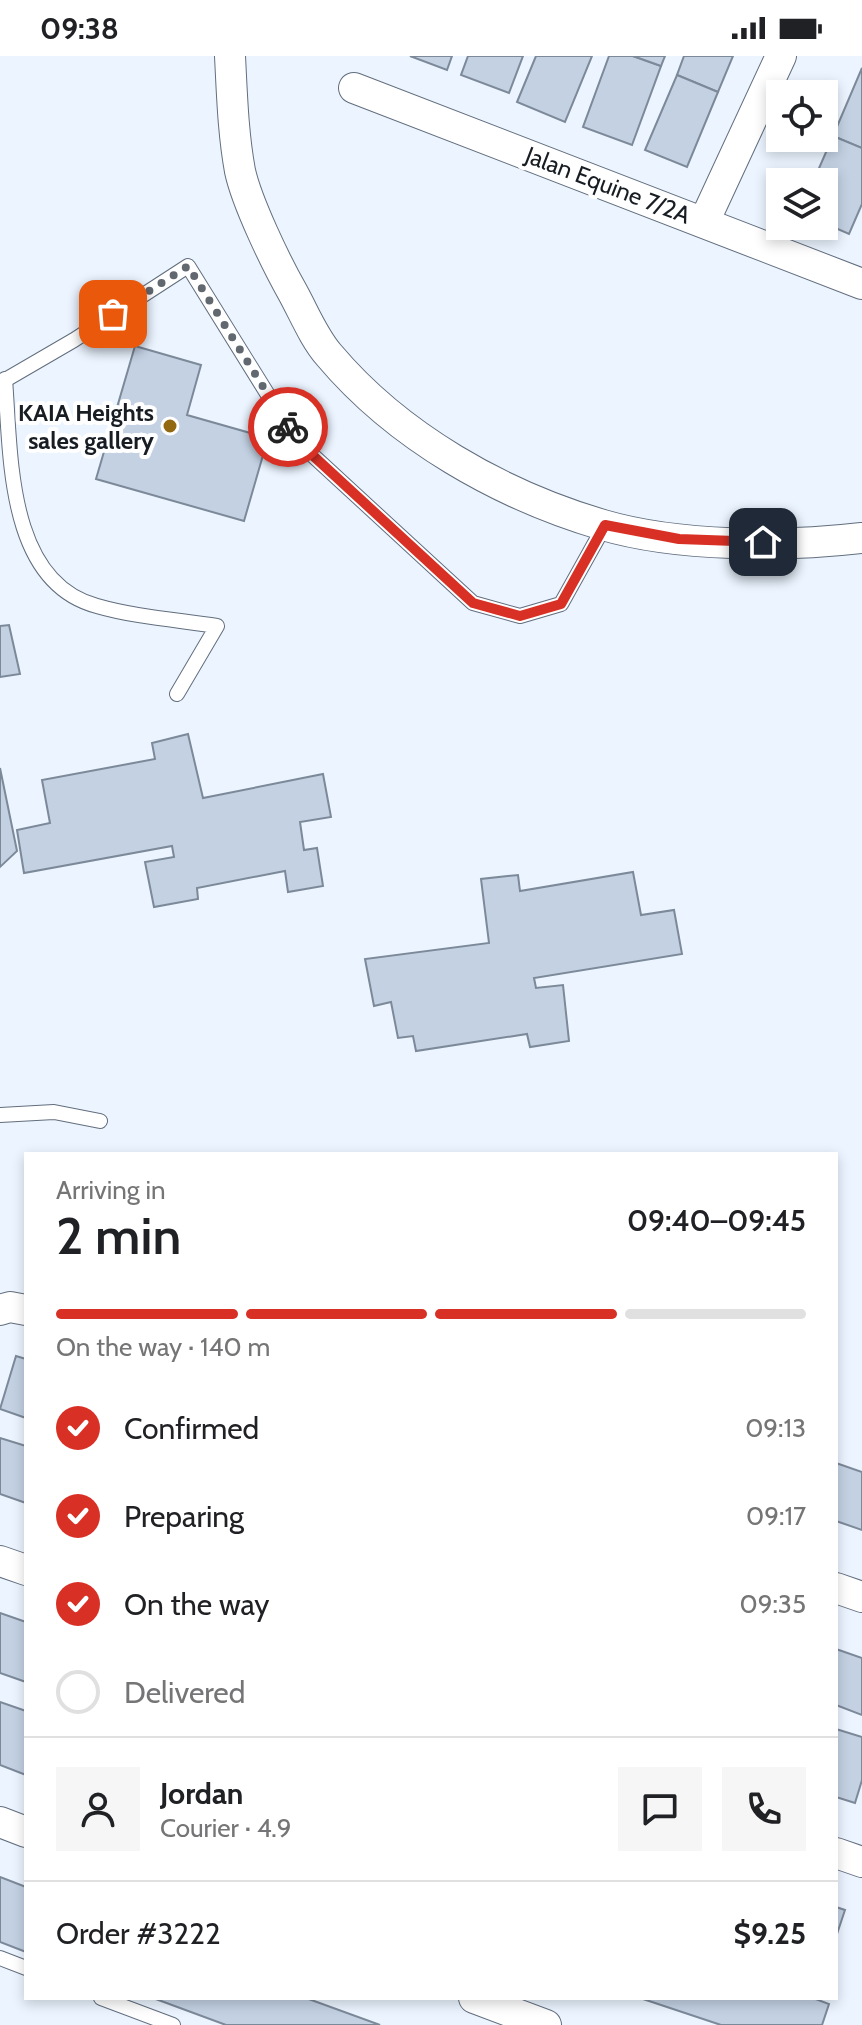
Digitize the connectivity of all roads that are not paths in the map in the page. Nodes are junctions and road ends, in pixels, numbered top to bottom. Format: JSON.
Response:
{"nodes":[{"id":1,"x":230,"y":56,"type":"edge"},
{"id":2,"x":781,"y":56,"type":"edge"},
{"id":3,"x":354,"y":88,"type":"dead end"},
{"id":4,"x":704,"y":222,"type":"junction"},
{"id":5,"x":862,"y":284,"type":"edge"},
{"id":6,"x":3,"y":381,"type":"edge"},
{"id":7,"x":605,"y":525,"type":"junction"},
{"id":8,"x":862,"y":538,"type":"edge"},
{"id":9,"x":177,"y":694,"type":"dead end"},
{"id":10,"x":0,"y":1115,"type":"edge"},
{"id":11,"x":100,"y":1121,"type":"dead end"},
{"id":12,"x":0,"y":1310,"type":"edge"},
{"id":13,"x":24,"y":1310,"type":"edge"},
{"id":14,"x":0,"y":1561,"type":"edge"},
{"id":15,"x":24,"y":1569,"type":"edge"},
{"id":16,"x":838,"y":1589,"type":"edge"},
{"id":17,"x":862,"y":1597,"type":"edge"},
{"id":18,"x":0,"y":1822,"type":"edge"},
{"id":19,"x":24,"y":1831,"type":"edge"},
{"id":20,"x":838,"y":1854,"type":"edge"},
{"id":21,"x":862,"y":1862,"type":"edge"},
{"id":22,"x":0,"y":1958,"type":"edge"},
{"id":23,"x":24,"y":1967,"type":"edge"},
{"id":24,"x":106,"y":2000,"type":"edge"},
{"id":25,"x":479,"y":2000,"type":"edge"},
{"id":26,"x":173,"y":2025,"type":"edge"},
{"id":27,"x":546,"y":2025,"type":"edge"}],
"edges":[{"from":1,"to":7,"type":"street"},
{"from":2,"to":4,"type":"street"},
{"from":3,"to":4,"type":"street","name":"Jalan Equine 7/2A"},
{"from":4,"to":5,"type":"street","name":"Jalan Equine 7/2A"},
{"from":6,"to":7,"type":"lane"},
{"from":6,"to":9,"type":"lane"},
{"from":7,"to":8,"type":"street"},
{"from":10,"to":11,"type":"lane"},
{"from":12,"to":13,"type":"street"},
{"from":14,"to":15,"type":"street"},
{"from":16,"to":17,"type":"street"},
{"from":18,"to":19,"type":"street"},
{"from":20,"to":21,"type":"street"},
{"from":22,"to":23,"type":"lane"},
{"from":24,"to":26,"type":"lane"},
{"from":25,"to":27,"type":"street"}]}
